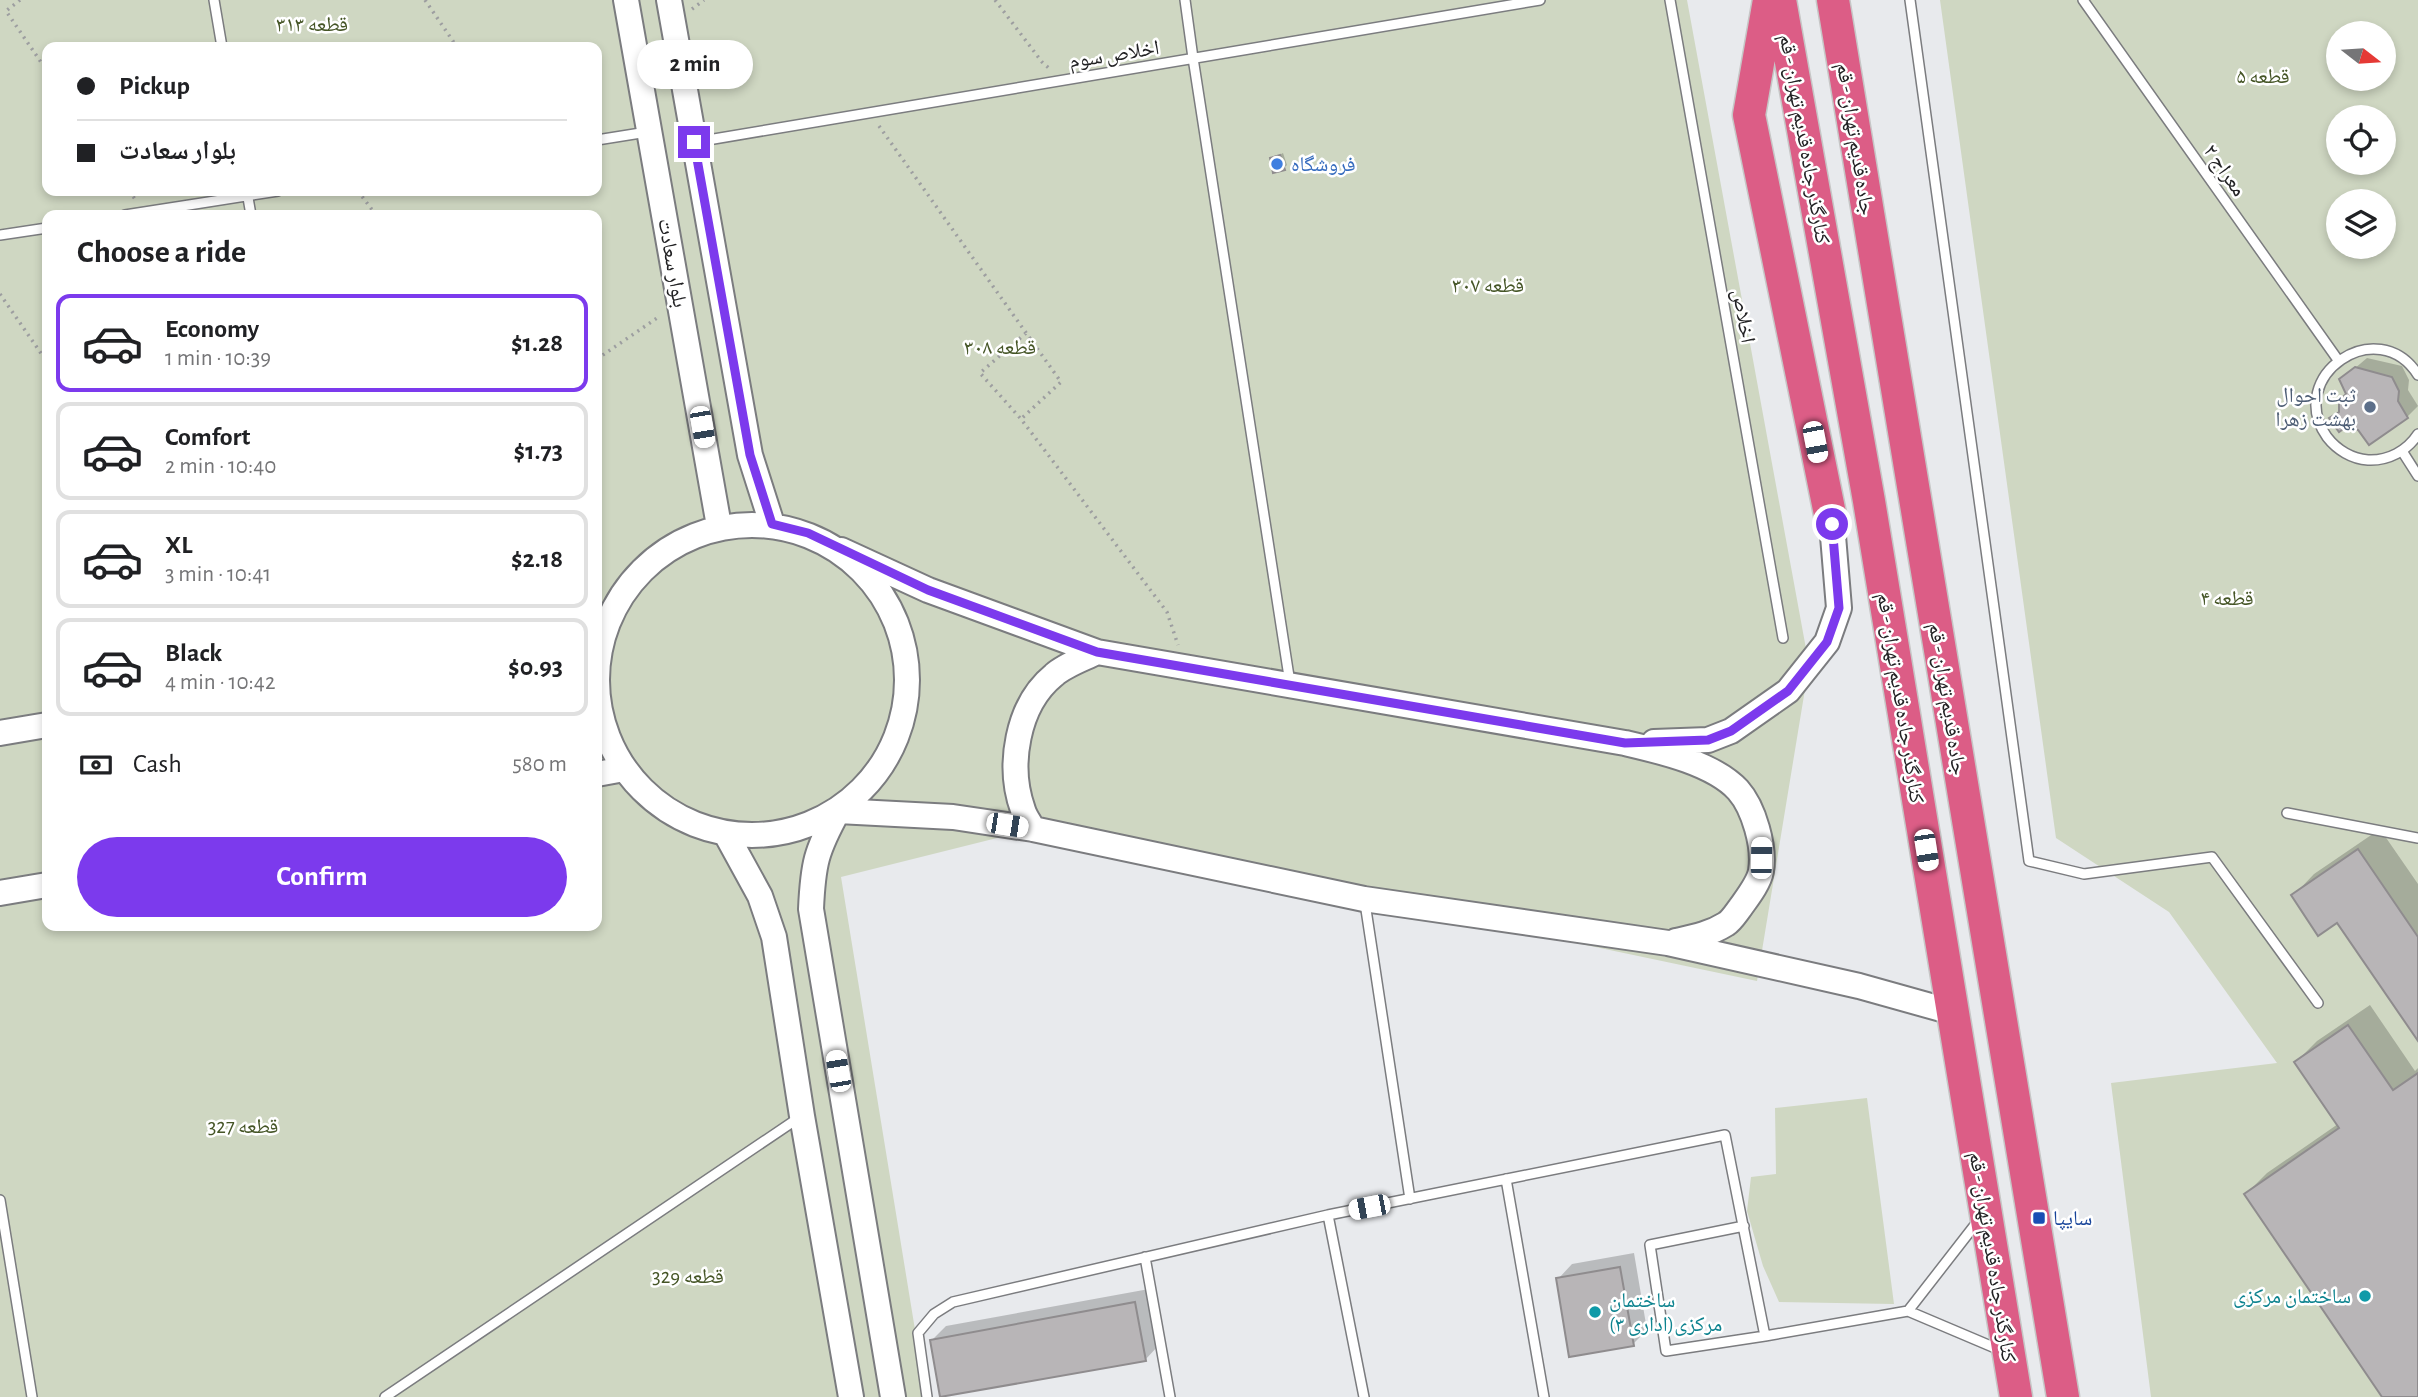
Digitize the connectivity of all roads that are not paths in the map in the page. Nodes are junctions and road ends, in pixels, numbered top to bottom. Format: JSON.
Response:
{"nodes":[{"id":1,"x":214,"y":0,"type":"edge"},
{"id":2,"x":626,"y":0,"type":"edge"},
{"id":3,"x":668,"y":0,"type":"edge"},
{"id":4,"x":1185,"y":0,"type":"edge"},
{"id":5,"x":1540,"y":0,"type":"edge"},
{"id":6,"x":1670,"y":0,"type":"edge"},
{"id":7,"x":1769,"y":0,"type":"edge"},
{"id":8,"x":1780,"y":0,"type":"edge"},
{"id":9,"x":1833,"y":0,"type":"edge"},
{"id":10,"x":1910,"y":0,"type":"edge"},
{"id":11,"x":2083,"y":0,"type":"edge"},
{"id":12,"x":221,"y":42,"type":"edge"},
{"id":13,"x":1193,"y":58,"type":"junction"},
{"id":14,"x":649,"y":131,"type":"junction"},
{"id":15,"x":602,"y":139,"type":"edge"},
{"id":16,"x":694,"y":142,"type":"junction"},
{"id":17,"x":230,"y":196,"type":"edge"},
{"id":18,"x":153,"y":210,"type":"edge"},
{"id":19,"x":42,"y":229,"type":"edge"},
{"id":20,"x":0,"y":235,"type":"edge"},
{"id":21,"x":2338,"y":360,"type":"junction"},
{"id":22,"x":2416,"y":369,"type":"edge"},
{"id":23,"x":2418,"y":434,"type":"edge"},
{"id":24,"x":2402,"y":451,"type":"junction"},
{"id":25,"x":2418,"y":476,"type":"edge"},
{"id":26,"x":772,"y":524,"type":"junction"},
{"id":27,"x":1832,"y":524,"type":"joint"},
{"id":28,"x":719,"y":526,"type":"junction"},
{"id":29,"x":841,"y":550,"type":"junction"},
{"id":30,"x":602,"y":614,"type":"edge"},
{"id":31,"x":1783,"y":638,"type":"dead end"},
{"id":32,"x":1097,"y":652,"type":"junction"},
{"id":33,"x":1291,"y":685,"type":"junction"},
{"id":34,"x":602,"y":718,"type":"edge"},
{"id":35,"x":42,"y":726,"type":"edge"},
{"id":36,"x":0,"y":733,"type":"edge"},
{"id":37,"x":1625,"y":743,"type":"junction"},
{"id":38,"x":624,"y":769,"type":"junction"},
{"id":39,"x":602,"y":773,"type":"edge"},
{"id":40,"x":838,"y":811,"type":"junction"},
{"id":41,"x":2287,"y":813,"type":"dead end"},
{"id":42,"x":1033,"y":829,"type":"junction"},
{"id":43,"x":726,"y":834,"type":"junction"},
{"id":44,"x":2418,"y":838,"type":"edge"},
{"id":45,"x":42,"y":886,"type":"edge"},
{"id":46,"x":0,"y":893,"type":"edge"},
{"id":47,"x":1364,"y":899,"type":"junction"},
{"id":48,"x":1668,"y":943,"type":"junction"},
{"id":49,"x":2318,"y":1003,"type":"dead end"},
{"id":50,"x":1952,"y":1012,"type":"junction"},
{"id":51,"x":802,"y":1116,"type":"junction"},
{"id":52,"x":1506,"y":1179,"type":"junction"},
{"id":53,"x":1410,"y":1199,"type":"junction"},
{"id":54,"x":0,"y":1200,"type":"edge"},
{"id":55,"x":1985,"y":1212,"type":"junction"},
{"id":56,"x":1328,"y":1216,"type":"junction"},
{"id":57,"x":1744,"y":1226,"type":"junction"},
{"id":58,"x":1145,"y":1257,"type":"junction"},
{"id":59,"x":1908,"y":1311,"type":"junction"},
{"id":60,"x":1765,"y":1336,"type":"junction"},
{"id":61,"x":2010,"y":1354,"type":"junction"},
{"id":62,"x":32,"y":1397,"type":"edge"},
{"id":63,"x":385,"y":1397,"type":"edge"},
{"id":64,"x":851,"y":1397,"type":"edge"},
{"id":65,"x":893,"y":1397,"type":"edge"},
{"id":66,"x":927,"y":1397,"type":"edge"},
{"id":67,"x":1170,"y":1397,"type":"edge"},
{"id":68,"x":1364,"y":1397,"type":"edge"},
{"id":69,"x":1544,"y":1397,"type":"edge"},
{"id":70,"x":2016,"y":1397,"type":"edge"},
{"id":71,"x":2063,"y":1397,"type":"edge"}],
"edges":[{"from":1,"to":12,"type":"lane"},
{"from":2,"to":14,"type":"street","name":"بلوار سعادت"},
{"from":3,"to":16,"type":"street","name":"بلوار سعادت"},
{"from":4,"to":13,"type":"lane"},
{"from":5,"to":13,"type":"lane","name":"اخلاص سوم"},
{"from":6,"to":31,"type":"lane","name":"اخلاص"},
{"from":7,"to":27,"type":"highway"},
{"from":8,"to":50,"type":"highway","name":"کنارگذر جاده قدیم تهران - قم"},
{"from":9,"to":71,"type":"highway","name":"جاده قدیم تهران - قم"},
{"from":10,"to":49,"type":"lane"},
{"from":11,"to":21,"type":"lane","name":"معراج ۲"},
{"from":13,"to":16,"type":"lane","name":"اخلاص سوم"},
{"from":13,"to":33,"type":"lane"},
{"from":14,"to":15,"type":"lane"},
{"from":14,"to":28,"type":"street","name":"بلوار سعادت"},
{"from":16,"to":26,"type":"street","name":"بلوار سعادت"},
{"from":17,"to":18,"type":"lane"},
{"from":19,"to":20,"type":"lane"},
{"from":21,"to":22,"type":"lane"},
{"from":21,"to":24,"type":"lane"},
{"from":23,"to":24,"type":"lane"},
{"from":24,"to":25,"type":"lane"},
{"from":26,"to":28,"type":"street"},
{"from":26,"to":29,"type":"street"},
{"from":27,"to":37,"type":"street"},
{"from":28,"to":30,"type":"street"},
{"from":29,"to":32,"type":"street"},
{"from":29,"to":40,"type":"street"},
{"from":32,"to":33,"type":"street"},
{"from":32,"to":42,"type":"street"},
{"from":33,"to":37,"type":"street"},
{"from":34,"to":38,"type":"street"},
{"from":35,"to":36,"type":"street"},
{"from":37,"to":48,"type":"street"},
{"from":38,"to":39,"type":"street"},
{"from":38,"to":43,"type":"street"},
{"from":40,"to":42,"type":"street"},
{"from":40,"to":43,"type":"street"},
{"from":40,"to":65,"type":"street"},
{"from":41,"to":44,"type":"lane"},
{"from":42,"to":47,"type":"street"},
{"from":43,"to":51,"type":"street"},
{"from":45,"to":46,"type":"street"},
{"from":47,"to":48,"type":"street"},
{"from":47,"to":53,"type":"lane"},
{"from":48,"to":50,"type":"street"},
{"from":50,"to":55,"type":"highway","name":"کنارگذر جاده قدیم تهران - قم"},
{"from":51,"to":63,"type":"lane"},
{"from":51,"to":64,"type":"street"},
{"from":52,"to":53,"type":"lane"},
{"from":52,"to":57,"type":"lane"},
{"from":52,"to":69,"type":"lane"},
{"from":53,"to":56,"type":"lane"},
{"from":54,"to":62,"type":"lane"},
{"from":55,"to":59,"type":"lane"},
{"from":55,"to":61,"type":"highway","name":"کنارگذر جاده قدیم تهران - قم"},
{"from":56,"to":58,"type":"lane"},
{"from":56,"to":68,"type":"lane"},
{"from":57,"to":60,"type":"lane"},
{"from":57,"to":60,"type":"lane"},
{"from":58,"to":66,"type":"lane"},
{"from":58,"to":67,"type":"lane"},
{"from":59,"to":60,"type":"lane"},
{"from":59,"to":61,"type":"lane"},
{"from":61,"to":70,"type":"highway","name":"کنارگذر جاده قدیم تهران - قم"}]}
